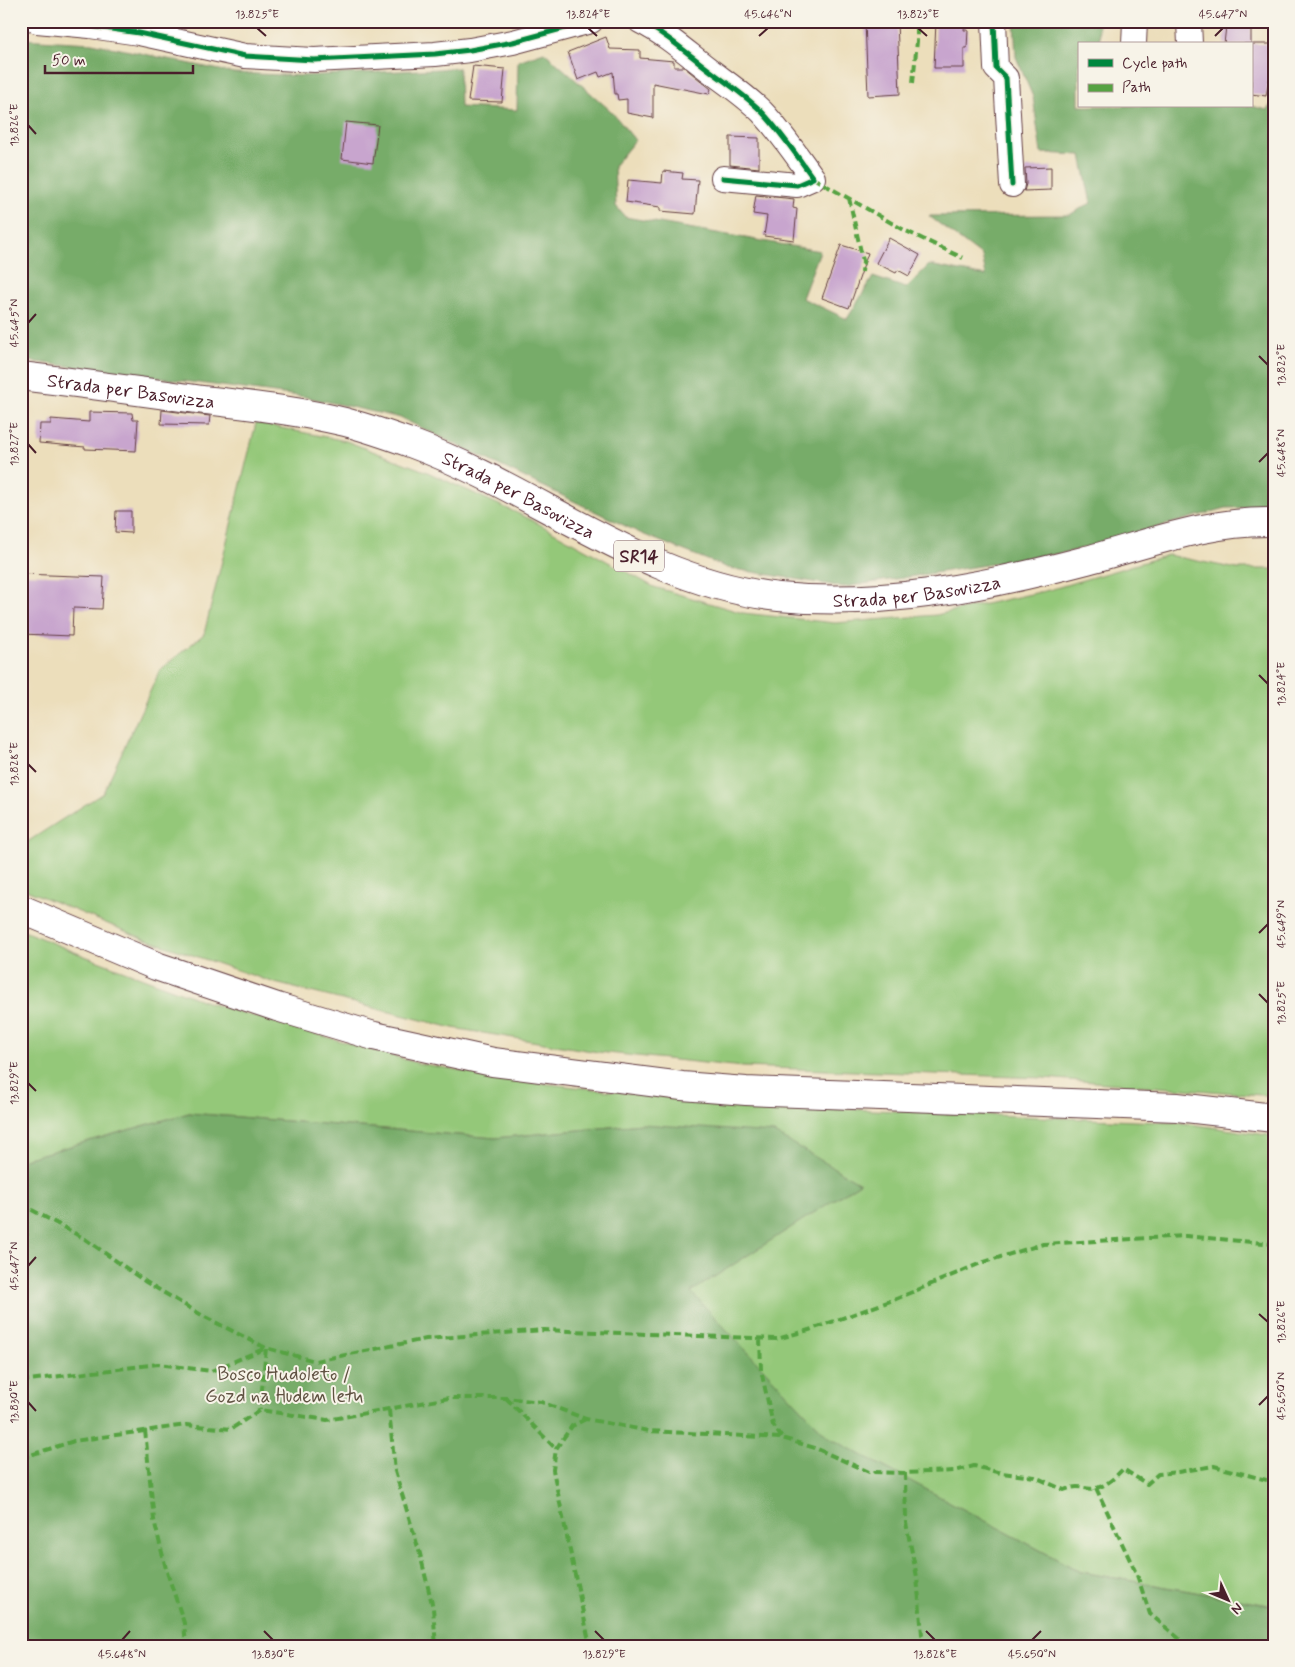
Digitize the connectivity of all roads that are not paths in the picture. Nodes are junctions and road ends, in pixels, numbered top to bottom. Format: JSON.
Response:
{"nodes":[{"id":1,"x":38,"y":21,"type":"edge"},
{"id":2,"x":591,"y":21,"type":"edge"},
{"id":3,"x":640,"y":21,"type":"edge"},
{"id":4,"x":994,"y":21,"type":"edge"},
{"id":5,"x":1134,"y":21,"type":"edge"},
{"id":6,"x":1189,"y":21,"type":"edge"},
{"id":7,"x":1134,"y":42,"type":"edge"},
{"id":8,"x":1190,"y":42,"type":"edge"},
{"id":9,"x":723,"y":178,"type":"dead end"},
{"id":10,"x":1012,"y":185,"type":"dead end"},
{"id":11,"x":21,"y":376,"type":"edge"},
{"id":12,"x":1274,"y":522,"type":"edge"},
{"id":13,"x":21,"y":909,"type":"edge"},
{"id":14,"x":1274,"y":1118,"type":"edge"}],
"edges":[{"from":1,"to":2,"type":"street"},
{"from":3,"to":9,"type":"street"},
{"from":4,"to":10,"type":"street"},
{"from":5,"to":7,"type":"street"},
{"from":6,"to":8,"type":"street"},
{"from":11,"to":12,"type":"main road","name":"Strada per Basovizza","number":"SR14"},
{"from":13,"to":14,"type":"main road"}]}
